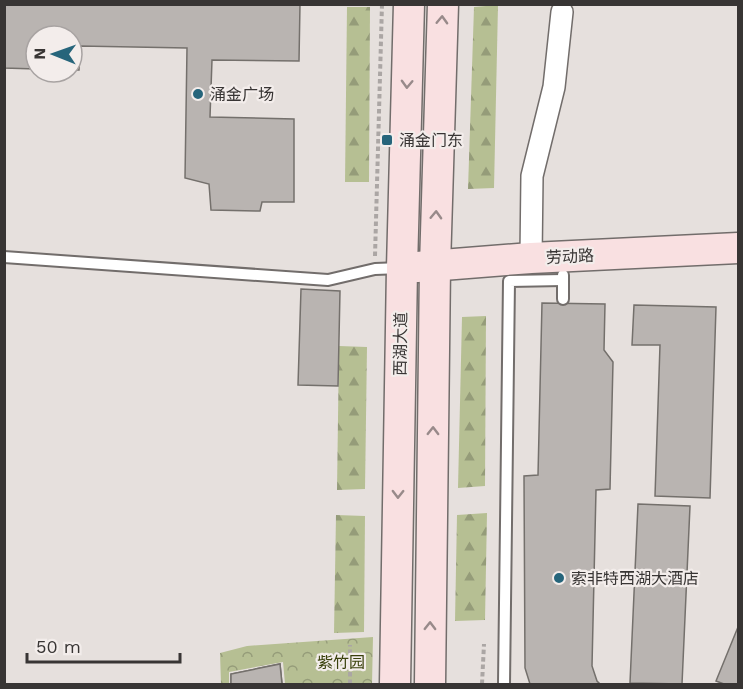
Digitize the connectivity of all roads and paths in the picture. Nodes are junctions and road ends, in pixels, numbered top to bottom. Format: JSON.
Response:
{"nodes":[{"id":1,"x":409,"y":4,"type":"edge"},
{"id":2,"x":443,"y":4,"type":"edge"},
{"id":3,"x":562,"y":12,"type":"dead end"},
{"id":4,"x":738,"y":248,"type":"edge"},
{"id":5,"x":4,"y":257,"type":"edge"},
{"id":6,"x":531,"y":258,"type":"junction"},
{"id":7,"x":435,"y":266,"type":"junction"},
{"id":8,"x":402,"y":268,"type":"junction"},
{"id":9,"x":563,"y":268,"type":"junction"},
{"id":10,"x":563,"y":299,"type":"dead end"},
{"id":11,"x":484,"y":644,"type":"dead end"},
{"id":12,"x":350,"y":645,"type":"dead end"},
{"id":13,"x":350,"y":684,"type":"edge"},
{"id":14,"x":395,"y":684,"type":"edge"},
{"id":15,"x":430,"y":684,"type":"edge"},
{"id":16,"x":482,"y":684,"type":"edge"},
{"id":17,"x":504,"y":684,"type":"edge"}],
"edges":[{"from":1,"to":8,"type":"main road","name":"西湖大道","one_way":true},
{"from":7,"to":2,"type":"main road","name":"西湖大道","one_way":true},
{"from":3,"to":6,"type":"street"},
{"from":4,"to":9,"type":"main road","name":"劳动路"},
{"from":5,"to":8,"type":"lane"},
{"from":6,"to":7,"type":"main road","name":"劳动路"},
{"from":6,"to":9,"type":"main road","name":"劳动路"},
{"from":7,"to":8,"type":"main road","name":"劳动路"},
{"from":15,"to":7,"type":"main road","name":"西湖大道","one_way":true},
{"from":8,"to":14,"type":"main road","name":"西湖大道","one_way":true},
{"from":9,"to":10,"type":"lane"},
{"from":9,"to":17,"type":"lane"},
{"from":11,"to":16,"type":"path"},
{"from":12,"to":13,"type":"path"}]}
